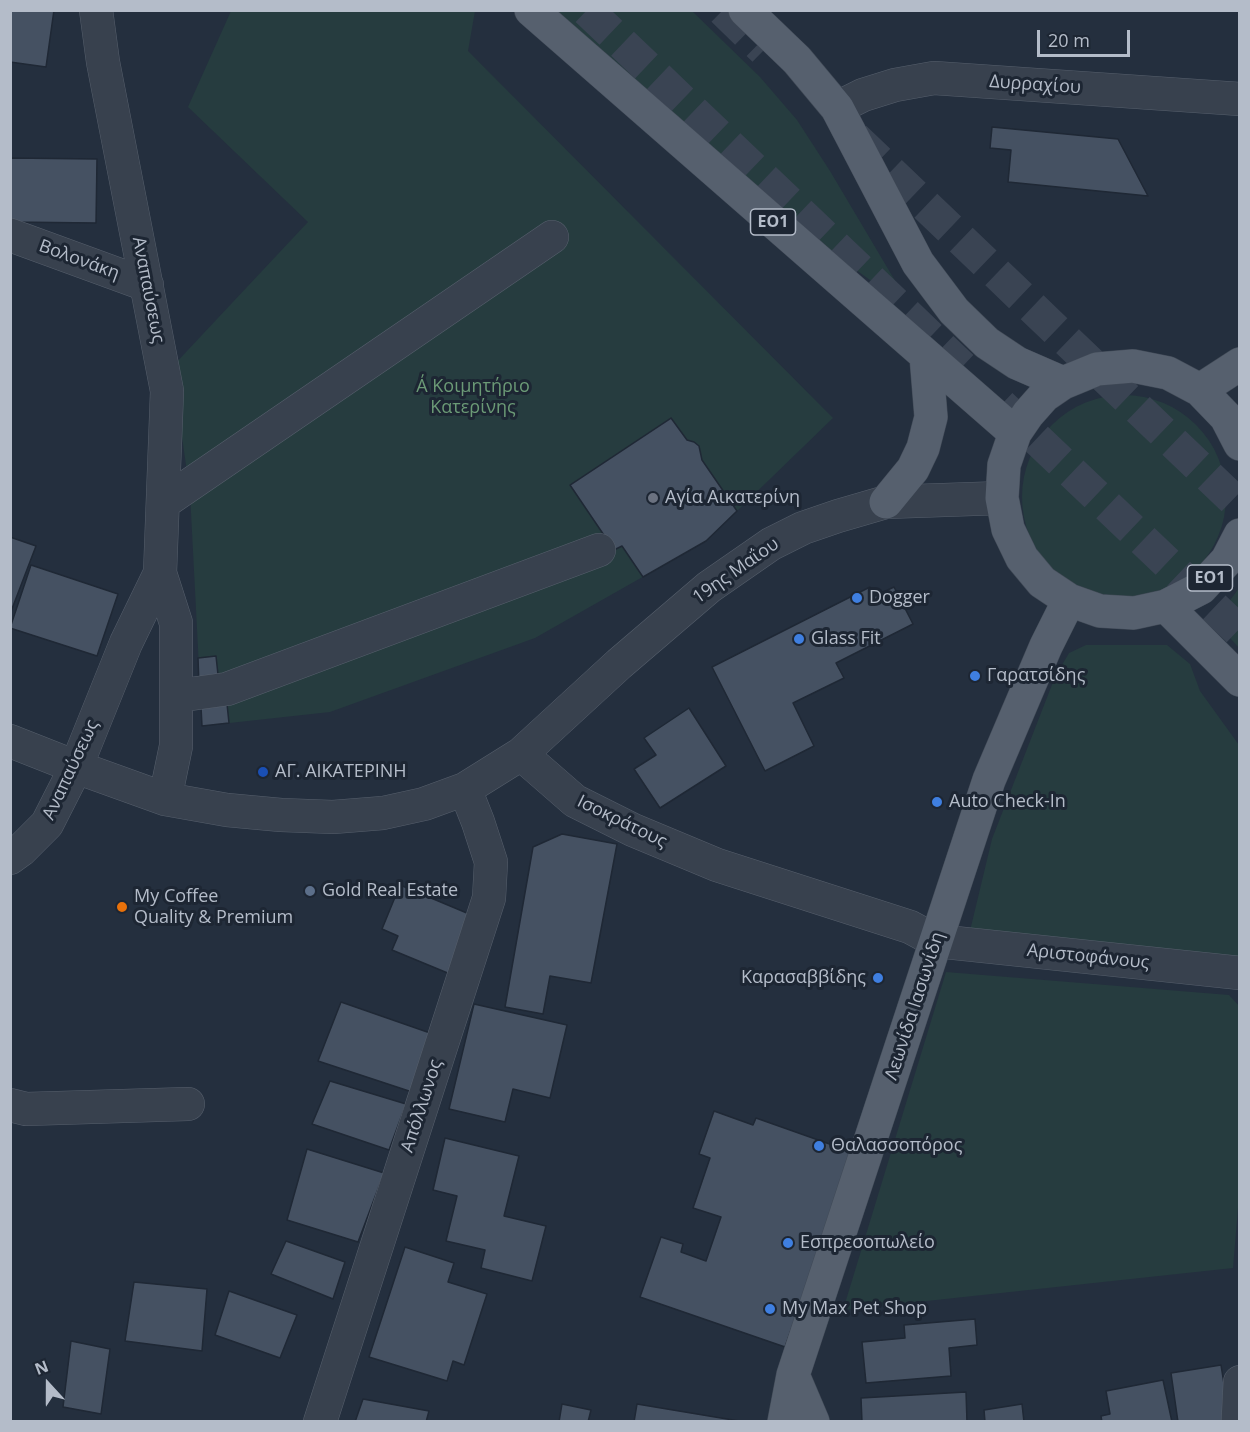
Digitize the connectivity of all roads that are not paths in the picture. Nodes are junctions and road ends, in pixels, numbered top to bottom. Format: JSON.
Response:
{"nodes":[{"id":1,"x":96,"y":10,"type":"edge"},
{"id":2,"x":531,"y":10,"type":"edge"},
{"id":3,"x":746,"y":10,"type":"edge"},
{"id":4,"x":1239,"y":99,"type":"edge"},
{"id":5,"x":837,"y":108,"type":"junction"},
{"id":6,"x":10,"y":236,"type":"edge"},
{"id":7,"x":552,"y":237,"type":"dead end"},
{"id":8,"x":147,"y":285,"type":"junction"},
{"id":9,"x":926,"y":356,"type":"junction"},
{"id":10,"x":1239,"y":364,"type":"edge"},
{"id":11,"x":1063,"y":383,"type":"junction"},
{"id":12,"x":1200,"y":390,"type":"junction"},
{"id":13,"x":1015,"y":433,"type":"junction"},
{"id":14,"x":1239,"y":444,"type":"edge"},
{"id":15,"x":1002,"y":498,"type":"junction"},
{"id":16,"x":886,"y":502,"type":"junction"},
{"id":17,"x":163,"y":503,"type":"junction"},
{"id":18,"x":1239,"y":535,"type":"edge"},
{"id":19,"x":599,"y":550,"type":"dead end"},
{"id":20,"x":160,"y":573,"type":"junction"},
{"id":21,"x":1069,"y":600,"type":"junction"},
{"id":22,"x":1166,"y":606,"type":"junction"},
{"id":23,"x":1239,"y":680,"type":"edge"},
{"id":24,"x":176,"y":696,"type":"junction"},
{"id":25,"x":10,"y":741,"type":"edge"},
{"id":26,"x":520,"y":754,"type":"junction"},
{"id":27,"x":76,"y":767,"type":"junction"},
{"id":28,"x":465,"y":789,"type":"junction"},
{"id":29,"x":165,"y":799,"type":"junction"},
{"id":30,"x":10,"y":858,"type":"edge"},
{"id":31,"x":936,"y":941,"type":"junction"},
{"id":32,"x":1239,"y":973,"type":"edge"},
{"id":33,"x":188,"y":1104,"type":"dead end"},
{"id":34,"x":10,"y":1105,"type":"edge"},
{"id":35,"x":793,"y":1375,"type":"junction"},
{"id":36,"x":1239,"y":1382,"type":"edge"},
{"id":37,"x":320,"y":1422,"type":"edge"},
{"id":38,"x":764,"y":1422,"type":"edge"},
{"id":39,"x":784,"y":1422,"type":"edge"},
{"id":40,"x":813,"y":1422,"type":"edge"},
{"id":41,"x":1238,"y":1422,"type":"edge"}],
"edges":[{"from":1,"to":8,"type":"street","name":"Αναπαύσεως"},
{"from":2,"to":9,"type":"main road","number":"ΕΟ1"},
{"from":3,"to":5,"type":"main road"},
{"from":4,"to":5,"type":"street","name":"Δυρραχίου"},
{"from":5,"to":11,"type":"main road"},
{"from":6,"to":8,"type":"street","name":"Βολονάκη"},
{"from":7,"to":17,"type":"street"},
{"from":8,"to":17,"type":"street","name":"Αναπαύσεως"},
{"from":9,"to":13,"type":"main road","number":"ΕΟ1"},
{"from":9,"to":16,"type":"main road"},
{"from":10,"to":12,"type":"main road"},
{"from":11,"to":12,"type":"main road","number":"ΕΟ1"},
{"from":11,"to":13,"type":"main road","number":"ΕΟ1"},
{"from":12,"to":14,"type":"main road","number":"ΕΟ1"},
{"from":13,"to":15,"type":"main road","number":"ΕΟ1"},
{"from":15,"to":16,"type":"street","name":"19ης Μαΐου"},
{"from":15,"to":21,"type":"main road","number":"ΕΟ1"},
{"from":16,"to":26,"type":"street","name":"19ης Μαΐου"},
{"from":17,"to":20,"type":"street","name":"Αναπαύσεως"},
{"from":18,"to":22,"type":"main road","number":"ΕΟ1"},
{"from":19,"to":24,"type":"street"},
{"from":20,"to":24,"type":"street","name":"Αναπαύσεως"},
{"from":20,"to":27,"type":"street","name":"Αναπαύσεως"},
{"from":21,"to":22,"type":"main road","number":"ΕΟ1"},
{"from":21,"to":31,"type":"main road","name":"Λεωνίδα Ιασωνίδη"},
{"from":22,"to":23,"type":"main road","number":"ΕΟ1"},
{"from":24,"to":29,"type":"street","name":"Αναπαύσεως"},
{"from":25,"to":27,"type":"street"},
{"from":26,"to":28,"type":"street"},
{"from":26,"to":31,"type":"street","name":"Ισοκράτους"},
{"from":27,"to":29,"type":"street"},
{"from":27,"to":30,"type":"street","name":"Αναπαύσεως"},
{"from":28,"to":29,"type":"street"},
{"from":28,"to":37,"type":"street","name":"Απόλλωνος"},
{"from":31,"to":32,"type":"street","name":"Αριστοφάνους"},
{"from":31,"to":35,"type":"main road","name":"Λεωνίδα Ιασωνίδη"},
{"from":33,"to":34,"type":"street"},
{"from":35,"to":38,"type":"main road"},
{"from":35,"to":39,"type":"main road","name":"Λεωνίδα Ιασωνίδη"},
{"from":35,"to":40,"type":"main road"},
{"from":36,"to":41,"type":"street"}]}
